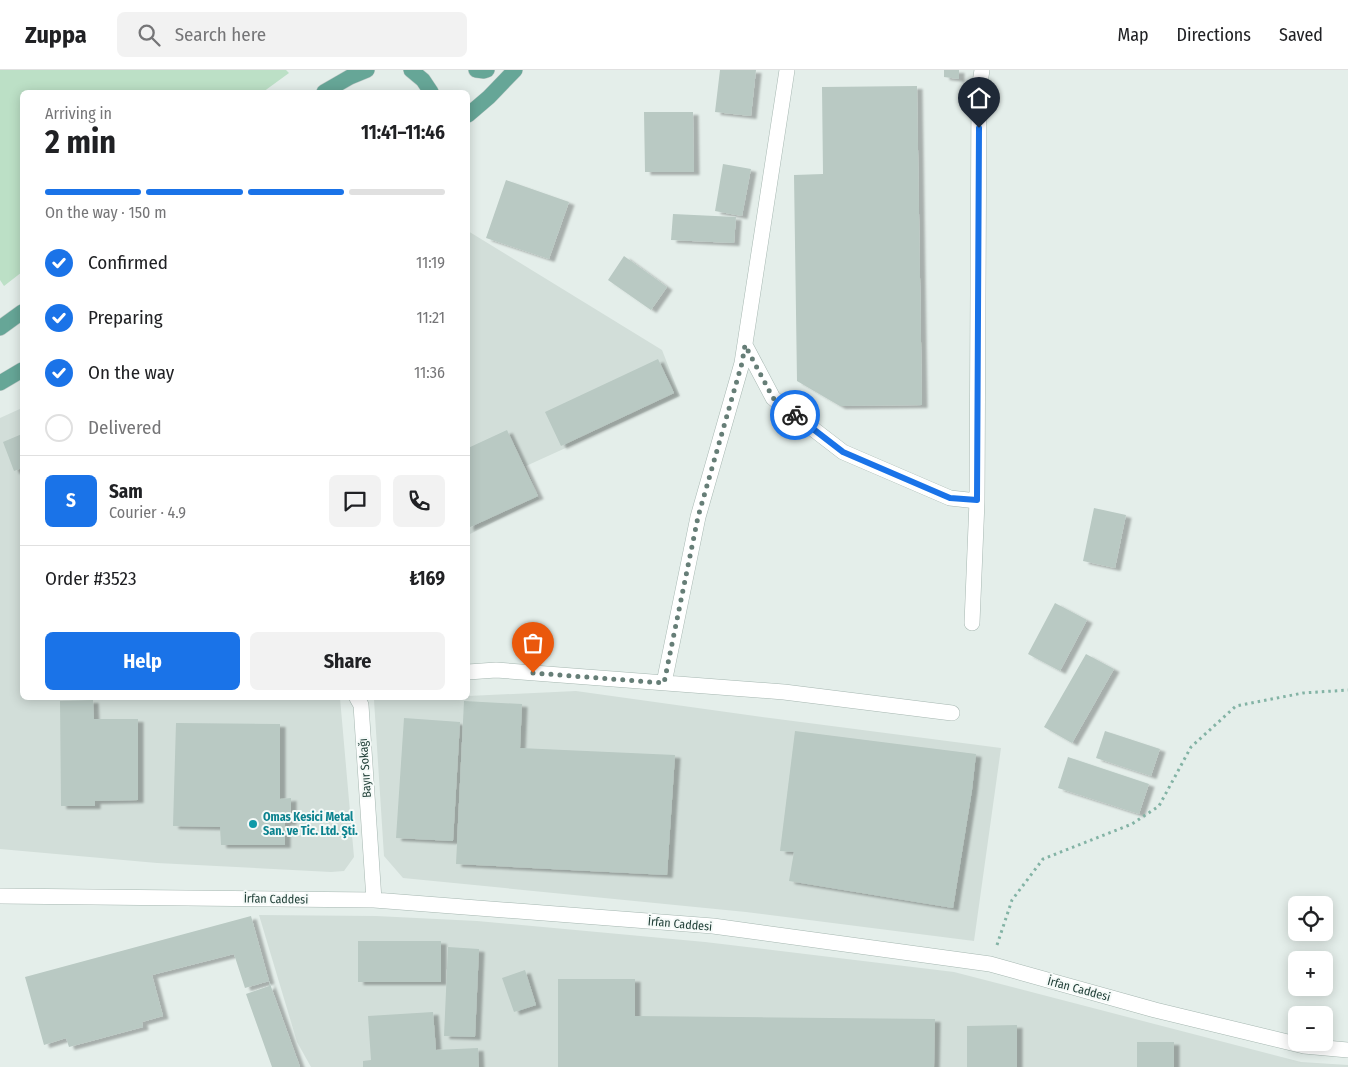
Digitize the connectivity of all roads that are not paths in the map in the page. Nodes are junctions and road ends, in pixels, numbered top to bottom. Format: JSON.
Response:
{"nodes":[{"id":1,"x":353,"y":70,"type":"edge"},
{"id":2,"x":368,"y":70,"type":"edge"},
{"id":3,"x":411,"y":70,"type":"edge"},
{"id":4,"x":476,"y":70,"type":"edge"},
{"id":5,"x":487,"y":70,"type":"edge"},
{"id":6,"x":515,"y":70,"type":"edge"},
{"id":7,"x":787,"y":70,"type":"edge"},
{"id":8,"x":982,"y":70,"type":"edge"},
{"id":9,"x":327,"y":90,"type":"edge"},
{"id":10,"x":327,"y":90,"type":"edge"},
{"id":11,"x":430,"y":90,"type":"edge"},
{"id":12,"x":470,"y":113,"type":"edge"},
{"id":13,"x":20,"y":313,"type":"edge"},
{"id":14,"x":0,"y":328,"type":"edge"},
{"id":15,"x":745,"y":345,"type":"junction"},
{"id":16,"x":20,"y":371,"type":"edge"},
{"id":17,"x":0,"y":383,"type":"edge"},
{"id":18,"x":977,"y":500,"type":"junction"},
{"id":19,"x":972,"y":623,"type":"dead end"},
{"id":20,"x":470,"y":672,"type":"edge"},
{"id":21,"x":664,"y":683,"type":"junction"},
{"id":22,"x":358,"y":700,"type":"edge"},
{"id":23,"x":952,"y":713,"type":"dead end"},
{"id":24,"x":0,"y":896,"type":"edge"},
{"id":25,"x":374,"y":900,"type":"junction"},
{"id":26,"x":1348,"y":1050,"type":"edge"}],
"edges":[{"from":1,"to":9,"type":"main road"},
{"from":2,"to":10,"type":"main road"},
{"from":3,"to":11,"type":"main road"},
{"from":4,"to":5,"type":"main road"},
{"from":6,"to":12,"type":"main road"},
{"from":7,"to":15,"type":"street"},
{"from":8,"to":18,"type":"street"},
{"from":13,"to":14,"type":"main road"},
{"from":15,"to":18,"type":"street"},
{"from":15,"to":21,"type":"street"},
{"from":16,"to":17,"type":"main road"},
{"from":18,"to":19,"type":"street"},
{"from":20,"to":21,"type":"street"},
{"from":21,"to":23,"type":"street"},
{"from":22,"to":25,"type":"street","name":"Bayır Sokağı"},
{"from":24,"to":25,"type":"street","name":"İrfan Caddesi"},
{"from":25,"to":26,"type":"street","name":"İrfan Caddesi"}]}
